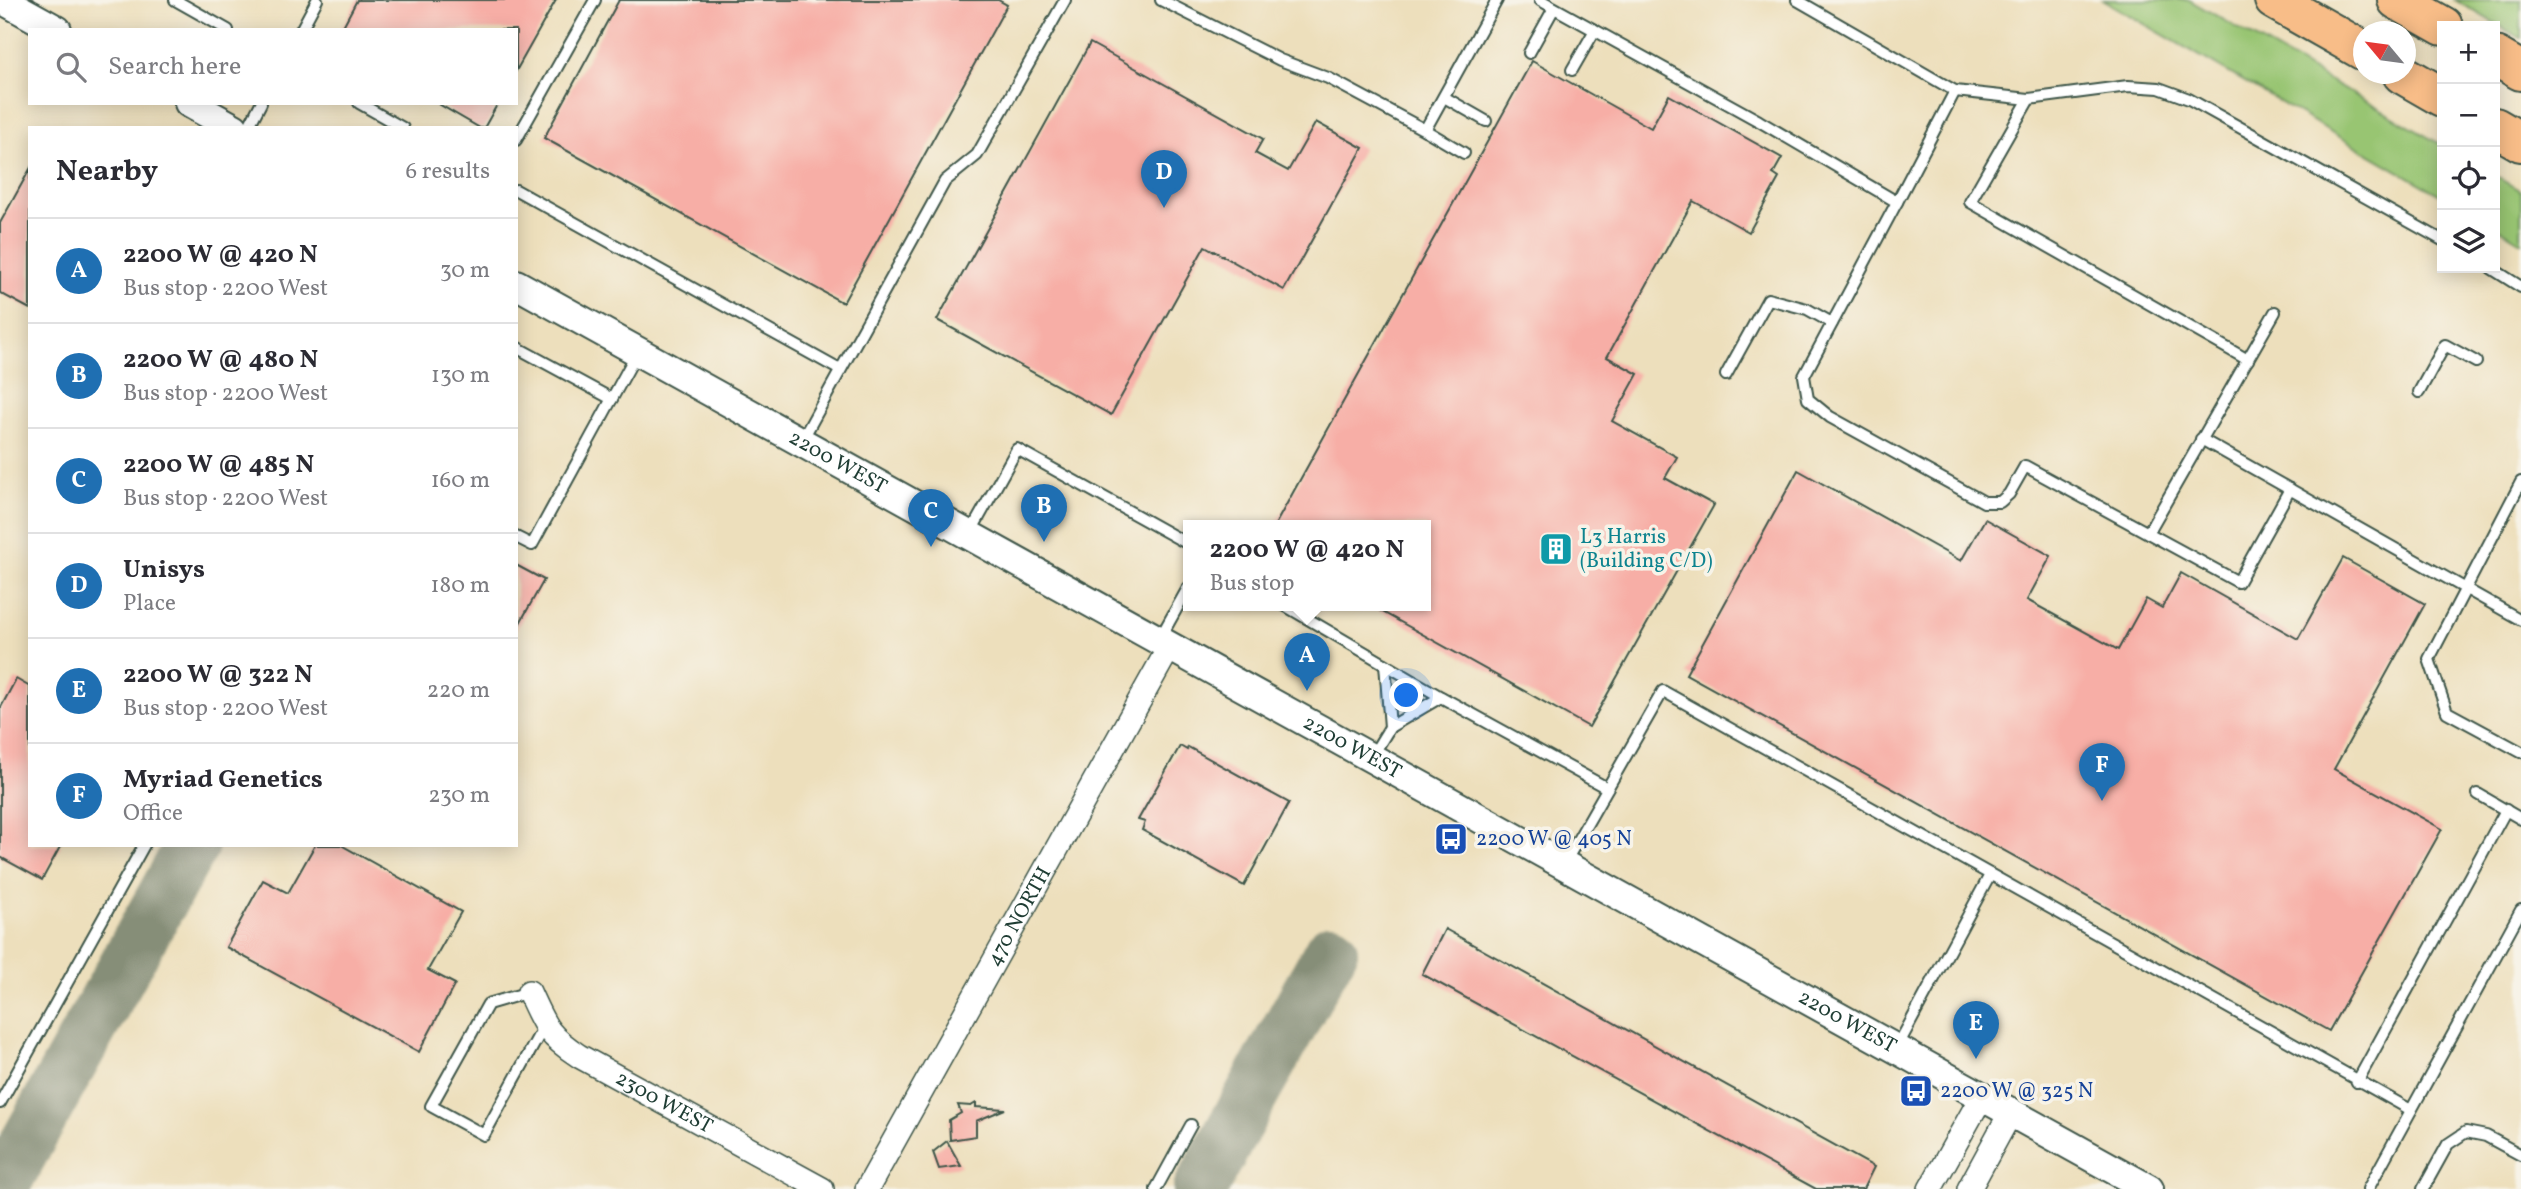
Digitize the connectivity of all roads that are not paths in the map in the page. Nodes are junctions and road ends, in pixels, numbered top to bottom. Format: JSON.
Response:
{"nodes":[{"id":1,"x":3,"y":0,"type":"edge"},
{"id":2,"x":175,"y":0,"type":"edge"},
{"id":3,"x":317,"y":0,"type":"edge"},
{"id":4,"x":595,"y":0,"type":"edge"},
{"id":5,"x":1065,"y":0,"type":"edge"},
{"id":6,"x":1161,"y":0,"type":"edge"},
{"id":7,"x":1497,"y":0,"type":"edge"},
{"id":8,"x":1540,"y":0,"type":"edge"},
{"id":9,"x":1797,"y":0,"type":"edge"},
{"id":10,"x":2274,"y":0,"type":"edge"},
{"id":11,"x":2397,"y":0,"type":"edge"},
{"id":12,"x":1554,"y":8,"type":"junction"},
{"id":13,"x":2437,"y":23,"type":"edge"},
{"id":14,"x":53,"y":28,"type":"edge"},
{"id":15,"x":224,"y":28,"type":"edge"},
{"id":16,"x":302,"y":28,"type":"edge"},
{"id":17,"x":1595,"y":30,"type":"junction"},
{"id":18,"x":2353,"y":45,"type":"edge"},
{"id":19,"x":1529,"y":53,"type":"dead end"},
{"id":20,"x":2500,"y":59,"type":"edge"},
{"id":21,"x":1572,"y":70,"type":"dead end"},
{"id":22,"x":2521,"y":71,"type":"edge"},
{"id":23,"x":2416,"y":82,"type":"edge"},
{"id":24,"x":1955,"y":91,"type":"junction"},
{"id":25,"x":2437,"y":94,"type":"edge"},
{"id":26,"x":1444,"y":97,"type":"junction"},
{"id":27,"x":2029,"y":99,"type":"junction"},
{"id":28,"x":194,"y":105,"type":"edge"},
{"id":29,"x":260,"y":105,"type":"edge"},
{"id":30,"x":363,"y":105,"type":"edge"},
{"id":31,"x":1486,"y":121,"type":"dead end"},
{"id":32,"x":230,"y":126,"type":"edge"},
{"id":33,"x":249,"y":126,"type":"edge"},
{"id":34,"x":399,"y":126,"type":"edge"},
{"id":35,"x":1425,"y":130,"type":"junction"},
{"id":36,"x":2500,"y":130,"type":"edge"},
{"id":37,"x":518,"y":136,"type":"edge"},
{"id":38,"x":2521,"y":142,"type":"edge"},
{"id":39,"x":1464,"y":153,"type":"dead end"},
{"id":40,"x":518,"y":191,"type":"edge"},
{"id":41,"x":1897,"y":202,"type":"junction"},
{"id":42,"x":2437,"y":237,"type":"edge"},
{"id":43,"x":2499,"y":273,"type":"edge"},
{"id":44,"x":518,"y":285,"type":"edge"},
{"id":45,"x":2521,"y":287,"type":"edge"},
{"id":46,"x":2275,"y":312,"type":"dead end"},
{"id":47,"x":1832,"y":323,"type":"junction"},
{"id":48,"x":518,"y":348,"type":"edge"},
{"id":49,"x":638,"y":351,"type":"junction"},
{"id":50,"x":2248,"y":360,"type":"junction"},
{"id":51,"x":2476,"y":362,"type":"dead end"},
{"id":52,"x":840,"y":370,"type":"junction"},
{"id":53,"x":1726,"y":375,"type":"dead end"},
{"id":54,"x":2419,"y":392,"type":"dead end"},
{"id":55,"x":612,"y":399,"type":"junction"},
{"id":56,"x":2201,"y":439,"type":"junction"},
{"id":57,"x":800,"y":442,"type":"junction"},
{"id":58,"x":2521,"y":482,"type":"edge"},
{"id":59,"x":2290,"y":489,"type":"junction"},
{"id":60,"x":2148,"y":533,"type":"junction"},
{"id":61,"x":969,"y":535,"type":"junction"},
{"id":62,"x":518,"y":538,"type":"edge"},
{"id":63,"x":1183,"y":541,"type":"edge"},
{"id":64,"x":2465,"y":589,"type":"junction"},
{"id":65,"x":1183,"y":599,"type":"edge"},
{"id":66,"x":1293,"y":611,"type":"edge"},
{"id":67,"x":2521,"y":620,"type":"edge"},
{"id":68,"x":1164,"y":643,"type":"junction"},
{"id":69,"x":1385,"y":664,"type":"junction"},
{"id":70,"x":1441,"y":697,"type":"junction"},
{"id":71,"x":1390,"y":727,"type":"junction"},
{"id":72,"x":2521,"y":752,"type":"edge"},
{"id":73,"x":1371,"y":758,"type":"junction"},
{"id":74,"x":1607,"y":788,"type":"junction"},
{"id":75,"x":2478,"y":794,"type":"dead end"},
{"id":76,"x":2506,"y":810,"type":"junction"},
{"id":77,"x":2521,"y":819,"type":"edge"},
{"id":78,"x":143,"y":847,"type":"edge"},
{"id":79,"x":1564,"y":865,"type":"junction"},
{"id":80,"x":1990,"y":875,"type":"junction"},
{"id":81,"x":2521,"y":911,"type":"edge"},
{"id":82,"x":529,"y":992,"type":"joint"},
{"id":83,"x":544,"y":1026,"type":"junction"},
{"id":84,"x":1896,"y":1049,"type":"junction"},
{"id":85,"x":2357,"y":1082,"type":"junction"},
{"id":86,"x":1982,"y":1096,"type":"junction"},
{"id":87,"x":0,"y":1103,"type":"edge"},
{"id":88,"x":2412,"y":1110,"type":"junction"},
{"id":89,"x":2011,"y":1112,"type":"junction"},
{"id":90,"x":1191,"y":1125,"type":"dead end"},
{"id":91,"x":2521,"y":1155,"type":"edge"},
{"id":92,"x":822,"y":1189,"type":"edge"},
{"id":93,"x":867,"y":1189,"type":"edge"},
{"id":94,"x":1156,"y":1189,"type":"edge"},
{"id":95,"x":1930,"y":1189,"type":"edge"},
{"id":96,"x":1969,"y":1189,"type":"edge"},
{"id":97,"x":2149,"y":1189,"type":"edge"},
{"id":98,"x":2368,"y":1189,"type":"edge"},
{"id":99,"x":2423,"y":1189,"type":"edge"}],
"edges":[{"from":1,"to":14,"type":"street"},
{"from":2,"to":15,"type":"lane"},
{"from":3,"to":16,"type":"lane"},
{"from":4,"to":37,"type":"lane"},
{"from":5,"to":52,"type":"lane"},
{"from":6,"to":35,"type":"lane"},
{"from":7,"to":26,"type":"lane"},
{"from":8,"to":12,"type":"lane"},
{"from":9,"to":24,"type":"lane"},
{"from":10,"to":18,"type":"highway"},
{"from":11,"to":13,"type":"highway"},
{"from":12,"to":17,"type":"lane"},
{"from":12,"to":19,"type":"lane"},
{"from":17,"to":21,"type":"lane"},
{"from":17,"to":41,"type":"lane"},
{"from":20,"to":22,"type":"highway"},
{"from":23,"to":25,"type":"highway"},
{"from":24,"to":27,"type":"lane"},
{"from":24,"to":41,"type":"lane"},
{"from":26,"to":31,"type":"lane"},
{"from":26,"to":35,"type":"lane"},
{"from":27,"to":42,"type":"lane"},
{"from":27,"to":50,"type":"lane"},
{"from":28,"to":32,"type":"street"},
{"from":29,"to":33,"type":"lane"},
{"from":30,"to":34,"type":"lane"},
{"from":35,"to":39,"type":"lane"},
{"from":36,"to":38,"type":"highway"},
{"from":40,"to":52,"type":"lane"},
{"from":41,"to":47,"type":"lane"},
{"from":43,"to":45,"type":"lane"},
{"from":44,"to":49,"type":"street","name":"2200 WEST"},
{"from":46,"to":50,"type":"lane"},
{"from":47,"to":53,"type":"lane"},
{"from":47,"to":60,"type":"lane"},
{"from":48,"to":55,"type":"lane"},
{"from":49,"to":55,"type":"lane"},
{"from":49,"to":57,"type":"street","name":"2200 WEST"},
{"from":50,"to":56,"type":"lane"},
{"from":51,"to":54,"type":"lane"},
{"from":52,"to":57,"type":"lane"},
{"from":55,"to":62,"type":"lane"},
{"from":56,"to":59,"type":"lane"},
{"from":56,"to":60,"type":"lane"},
{"from":57,"to":61,"type":"street","name":"2200 WEST"},
{"from":58,"to":64,"type":"lane"},
{"from":59,"to":60,"type":"lane"},
{"from":59,"to":64,"type":"lane"},
{"from":61,"to":63,"type":"lane"},
{"from":61,"to":68,"type":"street","name":"2200 WEST"},
{"from":64,"to":67,"type":"lane"},
{"from":64,"to":72,"type":"lane"},
{"from":65,"to":68,"type":"lane"},
{"from":66,"to":69,"type":"lane"},
{"from":68,"to":73,"type":"street","name":"2200 WEST"},
{"from":68,"to":93,"type":"street","name":"470 NORTH"},
{"from":69,"to":70,"type":"lane"},
{"from":69,"to":71,"type":"lane"},
{"from":70,"to":71,"type":"lane"},
{"from":70,"to":74,"type":"lane"},
{"from":71,"to":73,"type":"lane"},
{"from":73,"to":79,"type":"street","name":"2200 WEST"},
{"from":74,"to":79,"type":"lane"},
{"from":74,"to":80,"type":"lane"},
{"from":75,"to":76,"type":"lane"},
{"from":76,"to":77,"type":"lane"},
{"from":76,"to":85,"type":"lane"},
{"from":78,"to":87,"type":"lane"},
{"from":79,"to":84,"type":"street","name":"2200 WEST"},
{"from":80,"to":84,"type":"lane"},
{"from":80,"to":85,"type":"lane"},
{"from":81,"to":88,"type":"lane"},
{"from":82,"to":83,"type":"street","name":"2300 WEST"},
{"from":82,"to":83,"type":"lane"},
{"from":83,"to":92,"type":"street","name":"2300 WEST"},
{"from":84,"to":86,"type":"street","name":"2200 WEST"},
{"from":85,"to":88,"type":"lane"},
{"from":86,"to":89,"type":"street","name":"2200 WEST"},
{"from":86,"to":95,"type":"street"},
{"from":88,"to":98,"type":"lane"},
{"from":89,"to":96,"type":"street"},
{"from":89,"to":97,"type":"street","name":"2200 WEST"},
{"from":90,"to":94,"type":"lane"},
{"from":91,"to":99,"type":"lane"}]}
